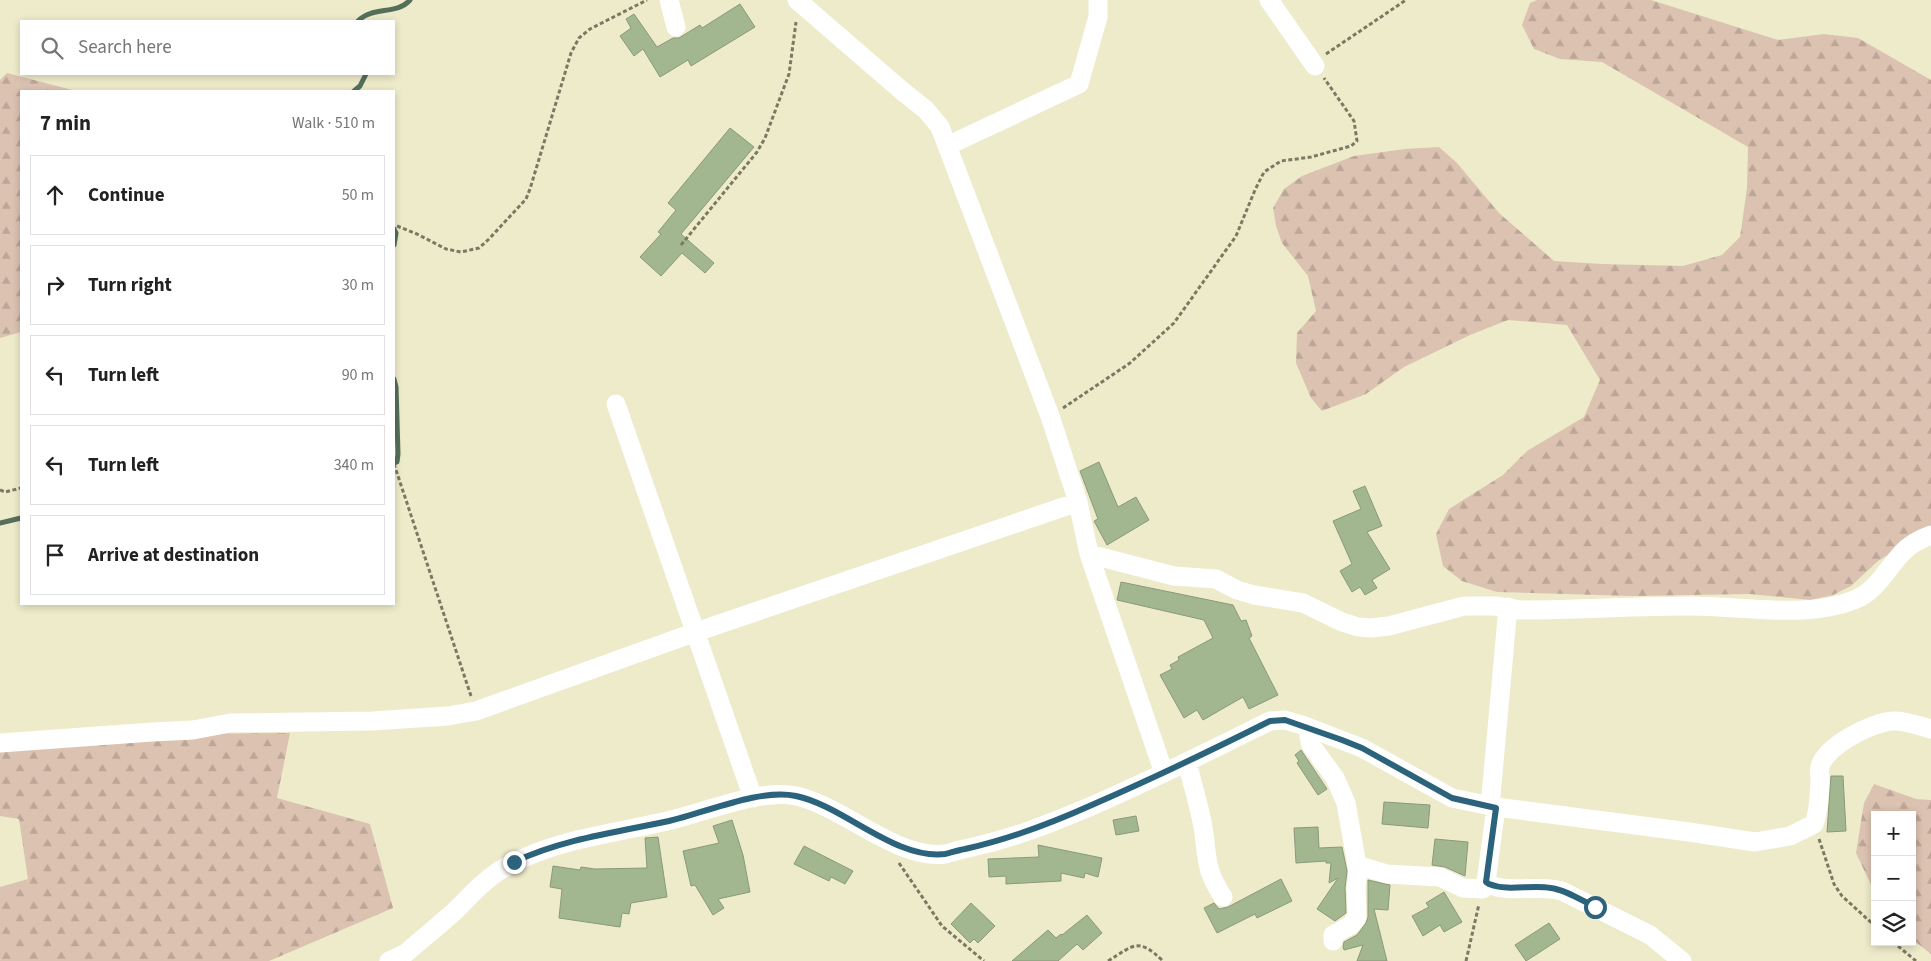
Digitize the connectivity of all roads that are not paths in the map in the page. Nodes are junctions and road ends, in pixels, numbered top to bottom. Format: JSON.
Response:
{"nodes":[{"id":1,"x":669,"y":0,"type":"edge"},
{"id":2,"x":1098,"y":0,"type":"edge"},
{"id":3,"x":1269,"y":0,"type":"edge"},
{"id":4,"x":798,"y":1,"type":"edge"},
{"id":5,"x":676,"y":27,"type":"dead end"},
{"id":6,"x":1315,"y":66,"type":"road end"},
{"id":7,"x":947,"y":146,"type":"junction"},
{"id":8,"x":616,"y":404,"type":"dead end"},
{"id":9,"x":1078,"y":502,"type":"junction"},
{"id":10,"x":1931,"y":535,"type":"edge"},
{"id":11,"x":1089,"y":554,"type":"junction"},
{"id":12,"x":1508,"y":607,"type":"junction"},
{"id":13,"x":696,"y":632,"type":"junction"},
{"id":14,"x":1309,"y":728,"type":"junction"},
{"id":15,"x":1931,"y":729,"type":"edge"},
{"id":16,"x":0,"y":743,"type":"edge"},
{"id":17,"x":1187,"y":762,"type":"junction"},
{"id":18,"x":1164,"y":773,"type":"junction"},
{"id":19,"x":753,"y":798,"type":"junction"},
{"id":20,"x":1493,"y":807,"type":"junction"},
{"id":21,"x":1357,"y":866,"type":"junction"},
{"id":22,"x":1483,"y":889,"type":"road end"},
{"id":23,"x":1224,"y":897,"type":"dead end"},
{"id":24,"x":1332,"y":941,"type":"dead end"},
{"id":25,"x":389,"y":961,"type":"edge"},
{"id":26,"x":1682,"y":961,"type":"edge"}],
"edges":[{"from":1,"to":5,"type":"street"},
{"from":2,"to":7,"type":"street"},
{"from":3,"to":6,"type":"street"},
{"from":4,"to":7,"type":"street"},
{"from":7,"to":9,"type":"street"},
{"from":8,"to":13,"type":"street"},
{"from":9,"to":11,"type":"street"},
{"from":9,"to":13,"type":"street"},
{"from":10,"to":12,"type":"street"},
{"from":11,"to":12,"type":"street"},
{"from":11,"to":18,"type":"street"},
{"from":12,"to":20,"type":"street"},
{"from":13,"to":16,"type":"street"},
{"from":13,"to":19,"type":"street"},
{"from":14,"to":17,"type":"street"},
{"from":14,"to":20,"type":"street"},
{"from":14,"to":21,"type":"street"},
{"from":15,"to":20,"type":"street"},
{"from":17,"to":18,"type":"street"},
{"from":17,"to":23,"type":"street"},
{"from":18,"to":19,"type":"street"},
{"from":19,"to":25,"type":"street"},
{"from":20,"to":26,"type":"street"},
{"from":21,"to":22,"type":"street"},
{"from":21,"to":24,"type":"street"}]}
